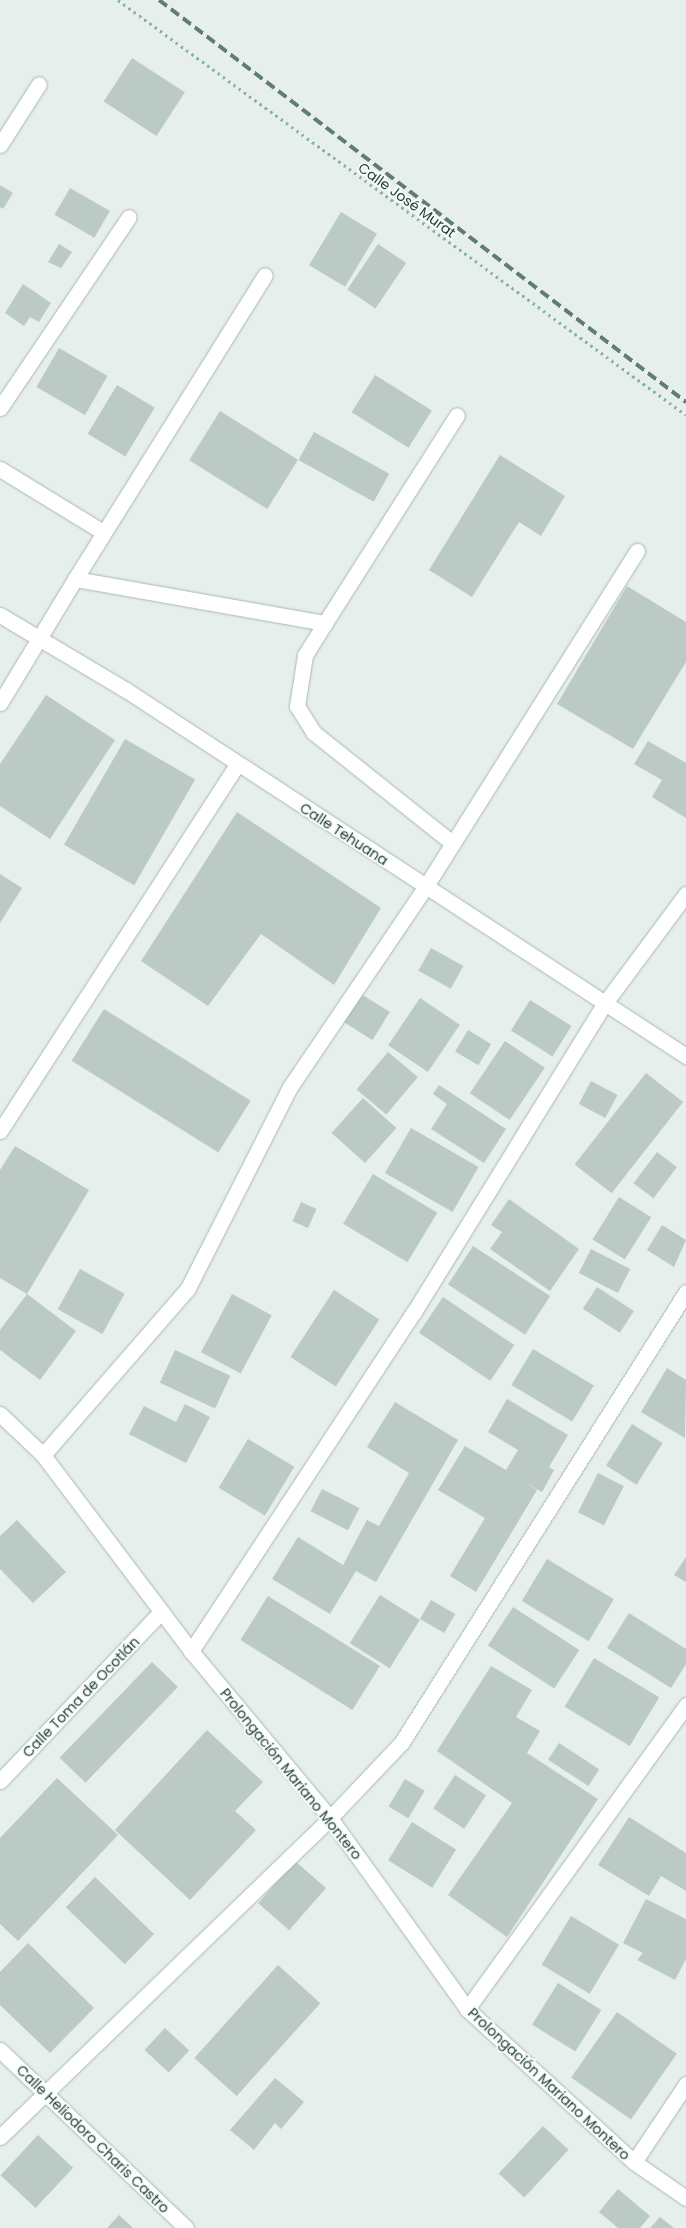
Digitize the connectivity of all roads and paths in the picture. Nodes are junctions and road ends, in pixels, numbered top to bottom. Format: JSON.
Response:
{"nodes":[{"id":1,"x":118,"y":0,"type":"edge"},
{"id":2,"x":39,"y":84,"type":"dead end"},
{"id":3,"x":0,"y":145,"type":"edge"},
{"id":4,"x":130,"y":217,"type":"dead end"},
{"id":5,"x":264,"y":275,"type":"dead end"},
{"id":6,"x":0,"y":408,"type":"edge"},
{"id":7,"x":458,"y":415,"type":"dead end"},
{"id":8,"x":686,"y":415,"type":"edge"},
{"id":9,"x":0,"y":469,"type":"edge"},
{"id":10,"x":103,"y":532,"type":"junction"},
{"id":11,"x":637,"y":551,"type":"dead end"},
{"id":12,"x":75,"y":579,"type":"junction"},
{"id":13,"x":0,"y":615,"type":"edge"},
{"id":14,"x":325,"y":623,"type":"junction"},
{"id":15,"x":37,"y":637,"type":"junction"},
{"id":16,"x":0,"y":703,"type":"edge"},
{"id":17,"x":236,"y":765,"type":"junction"},
{"id":18,"x":452,"y":843,"type":"junction"},
{"id":19,"x":426,"y":886,"type":"junction"},
{"id":20,"x":686,"y":894,"type":"edge"},
{"id":21,"x":604,"y":1003,"type":"junction"},
{"id":22,"x":686,"y":1056,"type":"edge"},
{"id":23,"x":0,"y":1131,"type":"edge"},
{"id":24,"x":686,"y":1292,"type":"edge"},
{"id":25,"x":0,"y":1414,"type":"edge"},
{"id":26,"x":43,"y":1455,"type":"junction"},
{"id":27,"x":161,"y":1612,"type":"junction"},
{"id":28,"x":191,"y":1651,"type":"junction"},
{"id":29,"x":686,"y":1705,"type":"edge"},
{"id":30,"x":0,"y":1781,"type":"edge"},
{"id":31,"x":330,"y":1818,"type":"junction"},
{"id":32,"x":467,"y":2010,"type":"junction"},
{"id":33,"x":0,"y":2050,"type":"edge"},
{"id":34,"x":686,"y":2084,"type":"edge"},
{"id":35,"x":44,"y":2090,"type":"junction"},
{"id":36,"x":0,"y":2137,"type":"edge"},
{"id":37,"x":634,"y":2162,"type":"junction"},
{"id":38,"x":686,"y":2198,"type":"edge"},
{"id":39,"x":186,"y":2228,"type":"edge"}],
"edges":[{"from":1,"to":8,"type":"path","name":"Calle José Murat"},
{"from":2,"to":3,"type":"street"},
{"from":4,"to":6,"type":"street"},
{"from":5,"to":10,"type":"street"},
{"from":7,"to":14,"type":"street"},
{"from":9,"to":10,"type":"street"},
{"from":10,"to":12,"type":"street"},
{"from":11,"to":18,"type":"street"},
{"from":12,"to":14,"type":"street"},
{"from":12,"to":15,"type":"street"},
{"from":13,"to":15,"type":"street","name":"Calle Tehuana"},
{"from":14,"to":18,"type":"street"},
{"from":15,"to":16,"type":"street"},
{"from":15,"to":17,"type":"street","name":"Calle Tehuana"},
{"from":17,"to":19,"type":"street","name":"Calle Tehuana"},
{"from":17,"to":23,"type":"street"},
{"from":18,"to":19,"type":"street"},
{"from":19,"to":21,"type":"street","name":"Calle Tehuana"},
{"from":19,"to":26,"type":"street"},
{"from":20,"to":21,"type":"street"},
{"from":21,"to":22,"type":"street","name":"Calle Tehuana"},
{"from":21,"to":28,"type":"street"},
{"from":24,"to":31,"type":"street"},
{"from":25,"to":26,"type":"street","name":"Prolongación Mariano Montero"},
{"from":26,"to":27,"type":"street","name":"Prolongación Mariano Montero"},
{"from":27,"to":28,"type":"street","name":"Prolongación Mariano Montero"},
{"from":27,"to":30,"type":"street","name":"Calle Toma de Ocotlán"},
{"from":28,"to":31,"type":"street","name":"Prolongación Mariano Montero"},
{"from":29,"to":32,"type":"street"},
{"from":31,"to":32,"type":"street","name":"Prolongación Mariano Montero"},
{"from":31,"to":35,"type":"street"},
{"from":32,"to":37,"type":"street","name":"Prolongación Mariano Montero"},
{"from":33,"to":35,"type":"street","name":"Calle Heliodoro Charis Castro"},
{"from":34,"to":37,"type":"street"},
{"from":35,"to":36,"type":"street"},
{"from":35,"to":39,"type":"street","name":"Calle Heliodoro Charis Castro"},
{"from":37,"to":38,"type":"street","name":"Prolongación Mariano Montero"}]}
